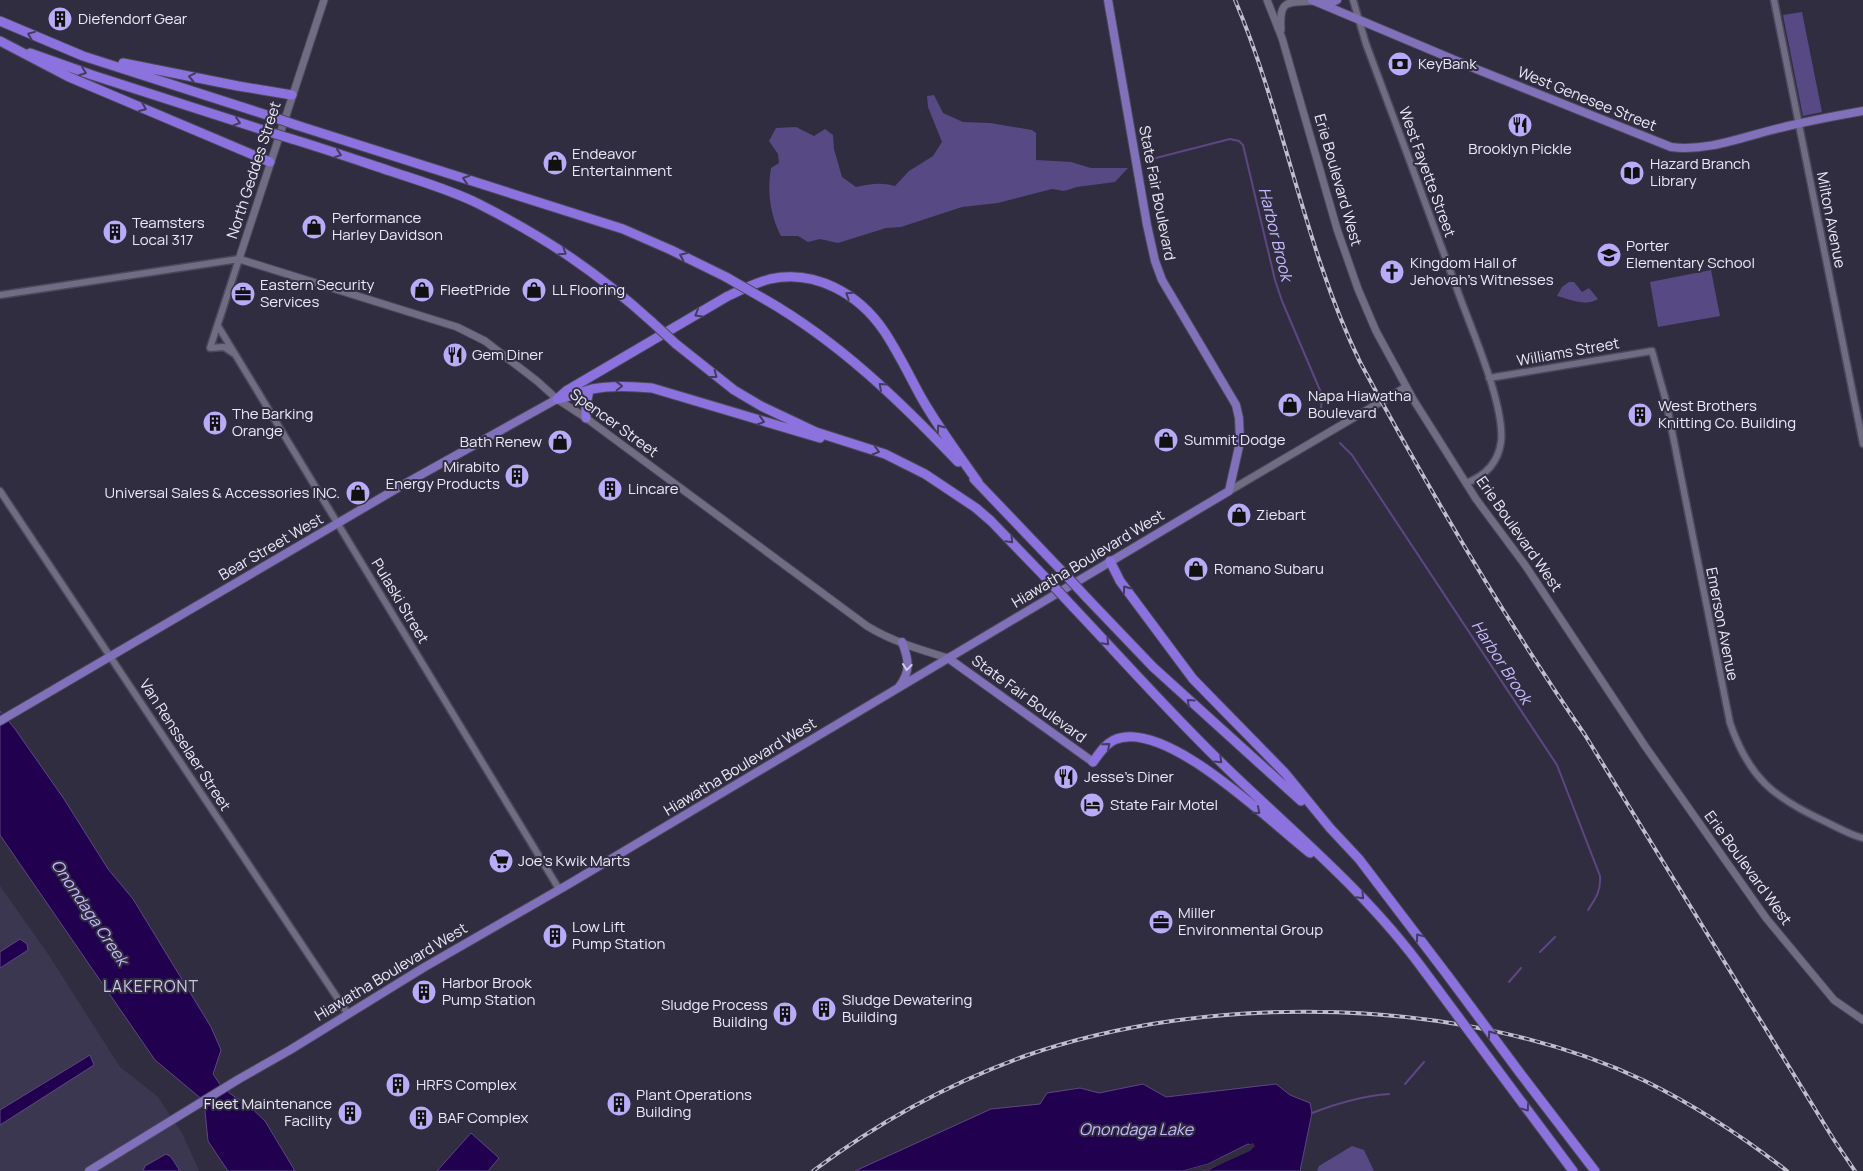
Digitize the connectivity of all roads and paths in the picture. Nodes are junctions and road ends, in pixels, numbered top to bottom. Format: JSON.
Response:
{"nodes":[{"id":1,"x":324,"y":0,"type":"edge"},
{"id":2,"x":1108,"y":0,"type":"edge"},
{"id":3,"x":1267,"y":0,"type":"edge"},
{"id":4,"x":1337,"y":0,"type":"edge"},
{"id":5,"x":1353,"y":0,"type":"edge"},
{"id":6,"x":1774,"y":0,"type":"edge"},
{"id":7,"x":1315,"y":1,"type":"edge"},
{"id":8,"x":1360,"y":20,"type":"junction"},
{"id":9,"x":0,"y":21,"type":"edge"},
{"id":10,"x":1282,"y":38,"type":"junction"},
{"id":11,"x":2,"y":42,"type":"edge"},
{"id":12,"x":62,"y":47,"type":"junction"},
{"id":13,"x":292,"y":95,"type":"junction"},
{"id":14,"x":1863,"y":111,"type":"edge"},
{"id":15,"x":1799,"y":124,"type":"junction"},
{"id":16,"x":270,"y":162,"type":"junction"},
{"id":17,"x":239,"y":259,"type":"junction"},
{"id":18,"x":0,"y":295,"type":"edge"},
{"id":19,"x":218,"y":326,"type":"junction"},
{"id":20,"x":1652,"y":351,"type":"joint"},
{"id":21,"x":234,"y":353,"type":"junction"},
{"id":22,"x":1489,"y":378,"type":"junction"},
{"id":23,"x":1406,"y":387,"type":"junction"},
{"id":24,"x":589,"y":390,"type":"junction"},
{"id":25,"x":557,"y":399,"type":"junction"},
{"id":26,"x":586,"y":418,"type":"junction"},
{"id":27,"x":853,"y":444,"type":"junction"},
{"id":28,"x":1863,"y":444,"type":"edge"},
{"id":29,"x":978,"y":482,"type":"junction"},
{"id":30,"x":1466,"y":483,"type":"junction"},
{"id":31,"x":0,"y":491,"type":"edge"},
{"id":32,"x":1228,"y":491,"type":"junction"},
{"id":33,"x":338,"y":524,"type":"junction"},
{"id":34,"x":1110,"y":561,"type":"junction"},
{"id":35,"x":902,"y":642,"type":"junction"},
{"id":36,"x":111,"y":655,"type":"junction"},
{"id":37,"x":948,"y":658,"type":"junction"},
{"id":38,"x":898,"y":690,"type":"junction"},
{"id":39,"x":0,"y":721,"type":"edge"},
{"id":40,"x":1093,"y":762,"type":"joint"},
{"id":41,"x":1330,"y":828,"type":"junction"},
{"id":42,"x":1863,"y":838,"type":"edge"},
{"id":43,"x":1346,"y":881,"type":"junction"},
{"id":44,"x":559,"y":889,"type":"junction"},
{"id":45,"x":348,"y":1014,"type":"junction"},
{"id":46,"x":1863,"y":1020,"type":"edge"},
{"id":47,"x":89,"y":1171,"type":"edge"},
{"id":48,"x":1573,"y":1171,"type":"edge"},
{"id":49,"x":1595,"y":1171,"type":"edge"}],
"edges":[{"from":1,"to":13,"type":"main road","name":"North Geddes Street"},
{"from":2,"to":32,"type":"main road","name":"State Fair Boulevard"},
{"from":3,"to":10,"type":"main road","name":"Erie Boulevard West"},
{"from":4,"to":7,"type":"main road"},
{"from":5,"to":8,"type":"street","name":"West Fayette Street"},
{"from":6,"to":15,"type":"street","name":"Milton Avenue"},
{"from":7,"to":8,"type":"main road","name":"West Genesee Street"},
{"from":7,"to":10,"type":"main road"},
{"from":8,"to":15,"type":"main road","name":"West Genesee Street"},
{"from":8,"to":22,"type":"street","name":"West Fayette Street"},
{"from":12,"to":9,"type":"highway","one_way":true},
{"from":10,"to":23,"type":"main road","name":"Erie Boulevard West"},
{"from":11,"to":16,"type":"highway","one_way":true},
{"from":11,"to":27,"type":"highway","one_way":true,"bridge":true},
{"from":13,"to":12,"type":"highway","one_way":true},
{"from":29,"to":12,"type":"highway","one_way":true,"bridge":true},
{"from":13,"to":16,"type":"main road","name":"North Geddes Street"},
{"from":14,"to":15,"type":"main road","name":"West Genesee Street"},
{"from":15,"to":28,"type":"street","name":"Milton Avenue"},
{"from":16,"to":17,"type":"main road","name":"North Geddes Street"},
{"from":17,"to":18,"type":"street"},
{"from":17,"to":19,"type":"street","name":"North Geddes Street"},
{"from":17,"to":25,"type":"main road","name":"Spencer Street"},
{"from":19,"to":21,"type":"street","name":"Pulaski Street"},
{"from":19,"to":21,"type":"street","name":"North Geddes Street"},
{"from":20,"to":22,"type":"street","name":"Williams Street"},
{"from":20,"to":42,"type":"street","name":"Emerson Avenue"},
{"from":21,"to":33,"type":"street","name":"Pulaski Street"},
{"from":22,"to":30,"type":"street","name":"West Fayette Street"},
{"from":23,"to":30,"type":"main road","name":"Erie Boulevard West"},
{"from":23,"to":32,"type":"main road","name":"Hiawatha Boulevard West"},
{"from":24,"to":25,"type":"highway"},
{"from":24,"to":26,"type":"highway"},
{"from":24,"to":27,"type":"highway","one_way":true},
{"from":25,"to":26,"type":"main road","name":"Spencer Street"},
{"from":29,"to":25,"type":"highway","one_way":true},
{"from":25,"to":33,"type":"main road","name":"Bear Street West"},
{"from":26,"to":35,"type":"main road","name":"Spencer Street"},
{"from":27,"to":43,"type":"highway","one_way":true,"bridge":true},
{"from":41,"to":29,"type":"highway","one_way":true,"bridge":true},
{"from":30,"to":46,"type":"main road","name":"Erie Boulevard West"},
{"from":31,"to":36,"type":"street","name":"Van Rensselaer Street"},
{"from":32,"to":34,"type":"main road","name":"Hiawatha Boulevard West"},
{"from":33,"to":36,"type":"main road","name":"Bear Street West"},
{"from":33,"to":44,"type":"street","name":"Pulaski Street"},
{"from":34,"to":37,"type":"main road","name":"Hiawatha Boulevard West"},
{"from":41,"to":34,"type":"highway","one_way":true},
{"from":35,"to":37,"type":"main road","name":"Spencer Street"},
{"from":35,"to":38,"type":"main road","one_way":true},
{"from":36,"to":39,"type":"main road","name":"Bear Street West"},
{"from":36,"to":45,"type":"street","name":"Van Rensselaer Street"},
{"from":37,"to":38,"type":"main road","name":"Hiawatha Boulevard West"},
{"from":37,"to":40,"type":"main road","name":"State Fair Boulevard"},
{"from":38,"to":44,"type":"main road","name":"Hiawatha Boulevard West"},
{"from":40,"to":43,"type":"highway","one_way":true},
{"from":49,"to":41,"type":"highway","one_way":true,"bridge":true},
{"from":43,"to":48,"type":"highway","one_way":true,"bridge":true},
{"from":44,"to":45,"type":"main road","name":"Hiawatha Boulevard West"},
{"from":45,"to":47,"type":"main road","name":"Hiawatha Boulevard West"}]}
